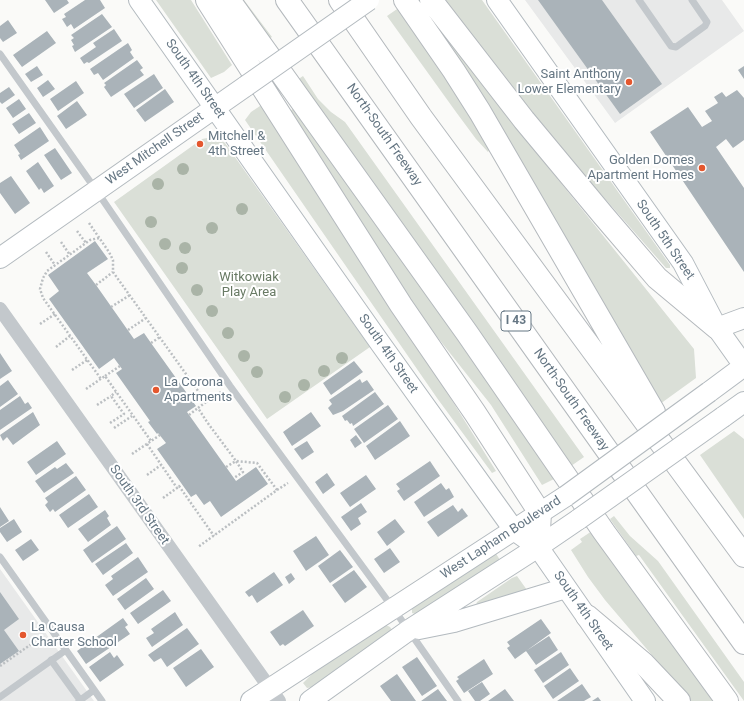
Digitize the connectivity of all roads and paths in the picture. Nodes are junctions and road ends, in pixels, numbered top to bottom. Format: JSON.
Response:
{"nodes":[{"id":1,"x":139,"y":0,"type":"edge"},
{"id":2,"x":207,"y":0,"type":"edge"},
{"id":3,"x":229,"y":0,"type":"edge"},
{"id":4,"x":287,"y":0,"type":"edge"},
{"id":5,"x":340,"y":0,"type":"edge"},
{"id":6,"x":369,"y":0,"type":"edge"},
{"id":7,"x":405,"y":0,"type":"edge"},
{"id":8,"x":431,"y":0,"type":"edge"},
{"id":9,"x":497,"y":0,"type":"edge"},
{"id":10,"x":639,"y":0,"type":"edge"},
{"id":11,"x":692,"y":0,"type":"edge"},
{"id":12,"x":0,"y":54,"type":"edge"},
{"id":13,"x":215,"y":108,"type":"junction"},
{"id":14,"x":96,"y":190,"type":"junction"},
{"id":15,"x":89,"y":223,"type":"dead end"},
{"id":16,"x":78,"y":231,"type":"dead end"},
{"id":17,"x":99,"y":238,"type":"junction"},
{"id":18,"x":61,"y":242,"type":"dead end"},
{"id":19,"x":86,"y":243,"type":"junction"},
{"id":20,"x":46,"y":252,"type":"dead end"},
{"id":21,"x":70,"y":255,"type":"junction"},
{"id":22,"x":0,"y":258,"type":"edge"},
{"id":23,"x":55,"y":265,"type":"junction"},
{"id":24,"x":113,"y":272,"type":"junction"},
{"id":25,"x":96,"y":285,"type":"dead end"},
{"id":26,"x":130,"y":295,"type":"junction"},
{"id":27,"x":112,"y":307,"type":"dead end"},
{"id":28,"x":0,"y":309,"type":"edge"},
{"id":29,"x":55,"y":314,"type":"junction"},
{"id":30,"x":146,"y":318,"type":"junction"},
{"id":31,"x":744,"y":318,"type":"edge"},
{"id":32,"x":40,"y":324,"type":"dead end"},
{"id":33,"x":717,"y":328,"type":"junction"},
{"id":34,"x":128,"y":330,"type":"dead end"},
{"id":35,"x":70,"y":336,"type":"junction"},
{"id":36,"x":160,"y":337,"type":"junction"},
{"id":37,"x":151,"y":343,"type":"dead end"},
{"id":38,"x":56,"y":347,"type":"dead end"},
{"id":39,"x":87,"y":360,"type":"junction"},
{"id":40,"x":120,"y":366,"type":"dead end"},
{"id":41,"x":744,"y":366,"type":"edge"},
{"id":42,"x":72,"y":370,"type":"dead end"},
{"id":43,"x":105,"y":376,"type":"junction"},
{"id":44,"x":101,"y":379,"type":"junction"},
{"id":45,"x":86,"y":389,"type":"dead end"},
{"id":46,"x":116,"y":392,"type":"junction"},
{"id":47,"x":111,"y":396,"type":"junction"},
{"id":48,"x":213,"y":398,"type":"dead end"},
{"id":49,"x":206,"y":402,"type":"junction"},
{"id":50,"x":744,"y":402,"type":"edge"},
{"id":51,"x":98,"y":405,"type":"dead end"},
{"id":52,"x":198,"y":408,"type":"junction"},
{"id":53,"x":189,"y":415,"type":"dead end"},
{"id":54,"x":132,"y":416,"type":"junction"},
{"id":55,"x":110,"y":423,"type":"dead end"},
{"id":56,"x":114,"y":428,"type":"dead end"},
{"id":57,"x":160,"y":435,"type":"dead end"},
{"id":58,"x":151,"y":441,"type":"junction"},
{"id":59,"x":147,"y":444,"type":"junction"},
{"id":60,"x":132,"y":454,"type":"dead end"},
{"id":61,"x":236,"y":461,"type":"junction"},
{"id":62,"x":161,"y":465,"type":"junction"},
{"id":63,"x":226,"y":467,"type":"dead end"},
{"id":64,"x":147,"y":475,"type":"dead end"},
{"id":65,"x":234,"y":478,"type":"dead end"},
{"id":66,"x":177,"y":488,"type":"junction"},
{"id":67,"x":163,"y":498,"type":"dead end"},
{"id":68,"x":540,"y":513,"type":"junction"},
{"id":69,"x":715,"y":517,"type":"junction"},
{"id":70,"x":514,"y":530,"type":"junction"},
{"id":71,"x":214,"y":536,"type":"junction"},
{"id":72,"x":198,"y":547,"type":"dead end"},
{"id":73,"x":538,"y":547,"type":"junction"},
{"id":74,"x":744,"y":556,"type":"edge"},
{"id":75,"x":0,"y":558,"type":"edge"},
{"id":76,"x":566,"y":588,"type":"junction"},
{"id":77,"x":393,"y":608,"type":"junction"},
{"id":78,"x":587,"y":616,"type":"junction"},
{"id":79,"x":52,"y":630,"type":"junction"},
{"id":80,"x":409,"y":630,"type":"junction"},
{"id":81,"x":744,"y":643,"type":"edge"},
{"id":82,"x":66,"y":650,"type":"junction"},
{"id":83,"x":51,"y":660,"type":"junction"},
{"id":84,"x":0,"y":666,"type":"edge"},
{"id":85,"x":94,"y":690,"type":"junction"},
{"id":86,"x":274,"y":695,"type":"edge"},
{"id":87,"x":0,"y":697,"type":"edge"},
{"id":88,"x":79,"y":701,"type":"edge"},
{"id":89,"x":102,"y":701,"type":"edge"},
{"id":90,"x":252,"y":701,"type":"edge"},
{"id":91,"x":310,"y":701,"type":"edge"},
{"id":92,"x":458,"y":701,"type":"edge"},
{"id":93,"x":645,"y":701,"type":"edge"},
{"id":94,"x":679,"y":701,"type":"edge"},
{"id":95,"x":727,"y":701,"type":"edge"}],
"edges":[{"from":1,"to":13,"type":"street","name":"South 4th Street"},
{"from":2,"to":68,"type":"highway"},
{"from":3,"to":95,"type":"highway"},
{"from":4,"to":81,"type":"highway","name":"North-South Freeway","number":"I 43"},
{"from":5,"to":69,"type":"highway"},
{"from":6,"to":13,"type":"street","name":"West Mitchell Street","bridge":true},
{"from":7,"to":69,"type":"highway"},
{"from":8,"to":33,"type":"highway"},
{"from":9,"to":33,"type":"street","name":"South 5th Street"},
{"from":10,"to":11,"type":"lane"},
{"from":12,"to":14,"type":"lane"},
{"from":13,"to":14,"type":"street","name":"West Mitchell Street"},
{"from":13,"to":70,"type":"street","name":"South 4th Street"},
{"from":14,"to":22,"type":"street","name":"West Mitchell Street"},
{"from":14,"to":77,"type":"lane"},
{"from":15,"to":17,"type":"path"},
{"from":16,"to":19,"type":"path"},
{"from":17,"to":19,"type":"path"},
{"from":17,"to":24,"type":"path"},
{"from":18,"to":21,"type":"path"},
{"from":19,"to":21,"type":"path"},
{"from":20,"to":23,"type":"path"},
{"from":21,"to":23,"type":"path"},
{"from":23,"to":29,"type":"path"},
{"from":24,"to":25,"type":"path"},
{"from":24,"to":26,"type":"path"},
{"from":26,"to":27,"type":"path"},
{"from":26,"to":30,"type":"path"},
{"from":28,"to":86,"type":"street","name":"South 3rd Street"},
{"from":29,"to":32,"type":"path"},
{"from":29,"to":35,"type":"path"},
{"from":30,"to":34,"type":"path"},
{"from":30,"to":36,"type":"path"},
{"from":31,"to":33,"type":"street"},
{"from":33,"to":41,"type":"street","name":"South 5th Street"},
{"from":35,"to":38,"type":"path"},
{"from":35,"to":39,"type":"path"},
{"from":36,"to":37,"type":"path"},
{"from":36,"to":49,"type":"path"},
{"from":39,"to":42,"type":"path"},
{"from":39,"to":44,"type":"path"},
{"from":40,"to":43,"type":"path"},
{"from":41,"to":68,"type":"street","name":"West Lapham Boulevard","bridge":true},
{"from":43,"to":44,"type":"path"},
{"from":43,"to":46,"type":"path"},
{"from":44,"to":45,"type":"path"},
{"from":46,"to":47,"type":"path"},
{"from":46,"to":54,"type":"path"},
{"from":47,"to":51,"type":"path"},
{"from":47,"to":55,"type":"path"},
{"from":48,"to":49,"type":"path"},
{"from":49,"to":52,"type":"path"},
{"from":50,"to":73,"type":"street","name":"West Lapham Boulevard","bridge":true},
{"from":52,"to":53,"type":"path"},
{"from":52,"to":61,"type":"path"},
{"from":54,"to":56,"type":"path"},
{"from":54,"to":58,"type":"path"},
{"from":57,"to":58,"type":"path"},
{"from":58,"to":59,"type":"path"},
{"from":59,"to":60,"type":"path"},
{"from":59,"to":62,"type":"path"},
{"from":61,"to":63,"type":"path"},
{"from":61,"to":65,"type":"path"},
{"from":61,"to":71,"type":"path"},
{"from":62,"to":64,"type":"path"},
{"from":62,"to":66,"type":"path"},
{"from":66,"to":67,"type":"path"},
{"from":66,"to":71,"type":"path"},
{"from":68,"to":70,"type":"street","name":"West Lapham Boulevard"},
{"from":68,"to":73,"type":"highway"},
{"from":69,"to":74,"type":"highway"},
{"from":70,"to":73,"type":"street","name":"South 4th Street"},
{"from":70,"to":77,"type":"street","name":"West Lapham Boulevard"},
{"from":71,"to":72,"type":"path"},
{"from":73,"to":76,"type":"street","name":"South 4th Street"},
{"from":73,"to":80,"type":"street","name":"West Lapham Boulevard"},
{"from":75,"to":79,"type":"lane"},
{"from":76,"to":78,"type":"street","name":"South 4th Street"},
{"from":76,"to":80,"type":"street"},
{"from":77,"to":80,"type":"lane"},
{"from":77,"to":86,"type":"street","name":"West Lapham Boulevard"},
{"from":78,"to":93,"type":"street","name":"South 4th Street"},
{"from":78,"to":94,"type":"highway"},
{"from":79,"to":82,"type":"lane"},
{"from":79,"to":84,"type":"path"},
{"from":80,"to":91,"type":"street","name":"West Lapham Boulevard"},
{"from":80,"to":92,"type":"lane"},
{"from":82,"to":83,"type":"lane"},
{"from":82,"to":85,"type":"lane"},
{"from":83,"to":87,"type":"lane"},
{"from":83,"to":88,"type":"lane"},
{"from":85,"to":88,"type":"lane"},
{"from":85,"to":89,"type":"lane"},
{"from":86,"to":90,"type":"street","name":"West Lapham Boulevard"}]}
